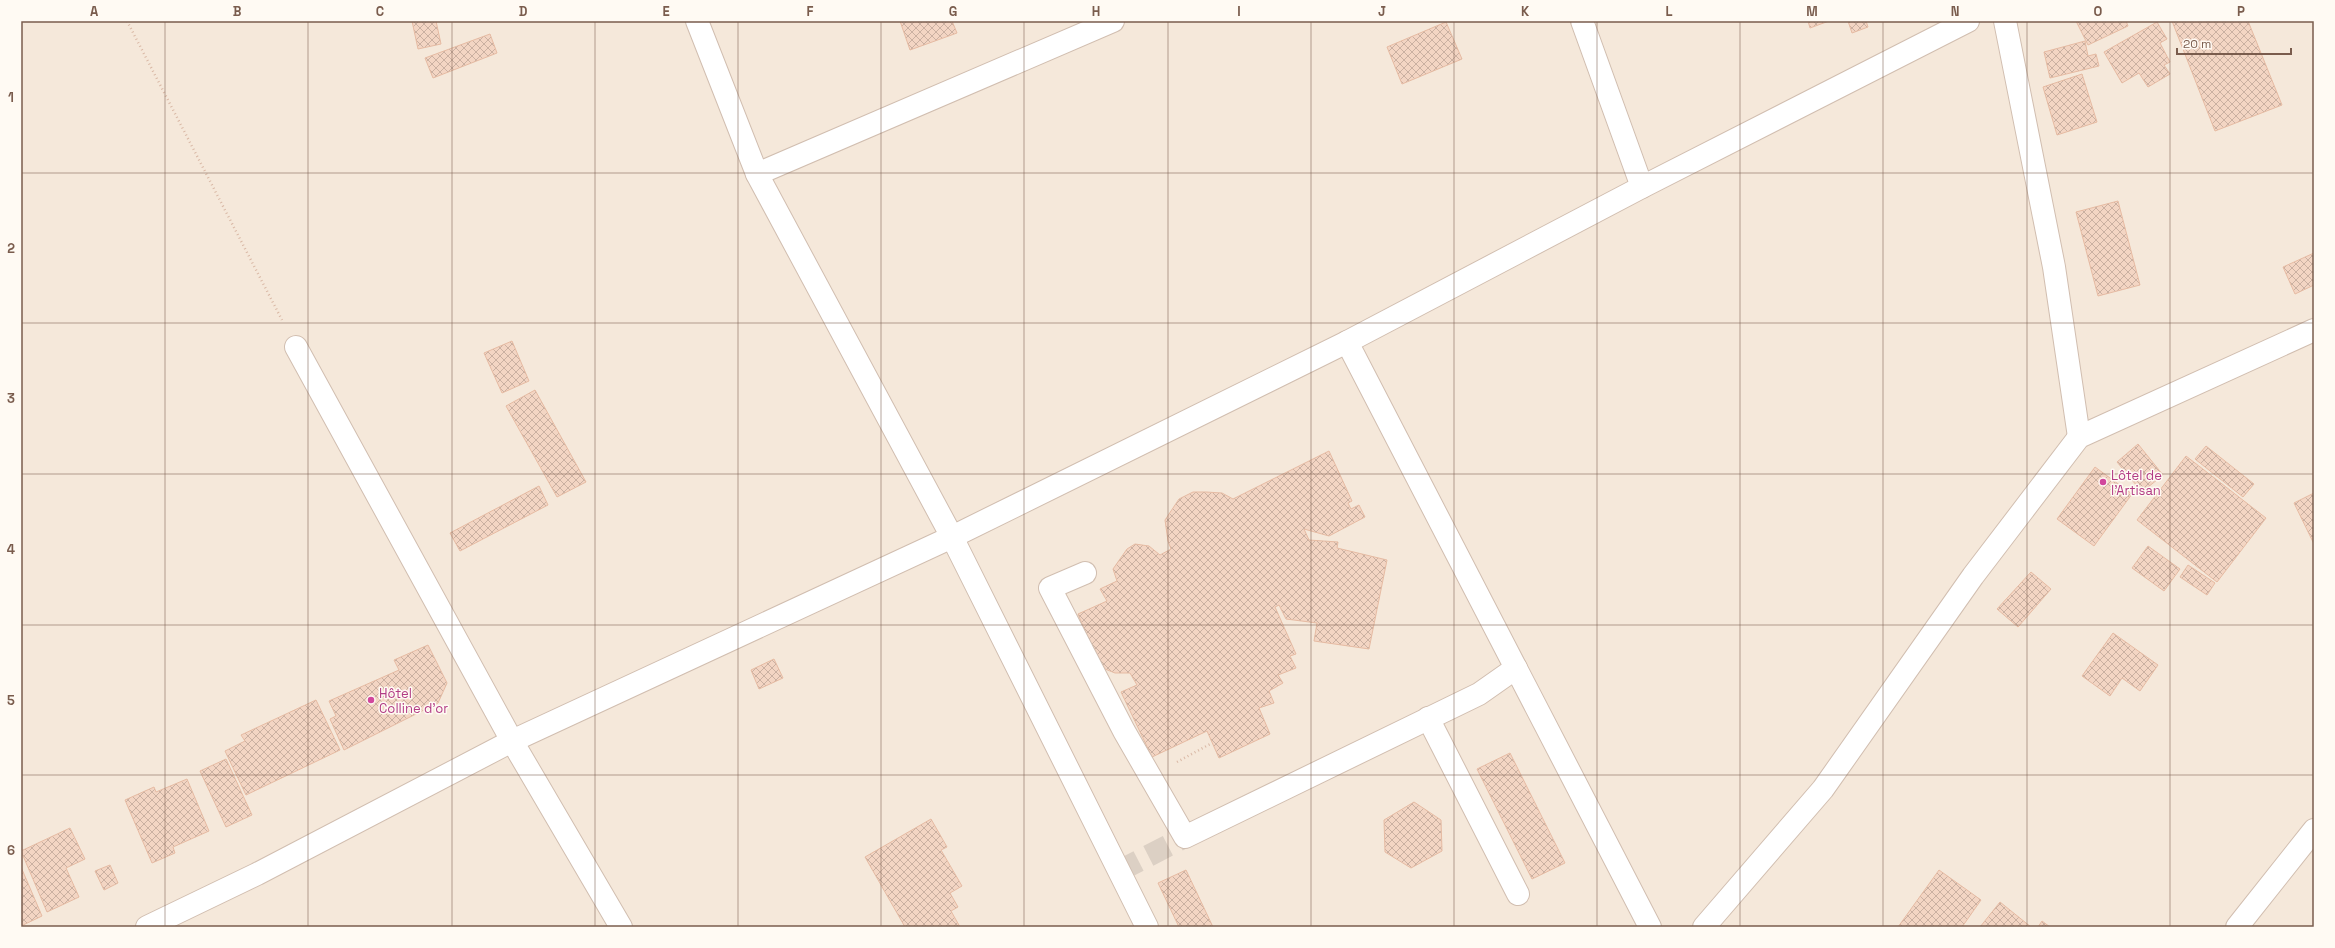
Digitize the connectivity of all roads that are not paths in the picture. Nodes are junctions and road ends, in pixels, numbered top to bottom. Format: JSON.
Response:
{"nodes":[{"id":1,"x":697,"y":21,"type":"edge"},
{"id":2,"x":1113,"y":21,"type":"edge"},
{"id":3,"x":1582,"y":21,"type":"edge"},
{"id":4,"x":1968,"y":21,"type":"edge"},
{"id":5,"x":2005,"y":21,"type":"edge"},
{"id":6,"x":757,"y":174,"type":"junction"},
{"id":7,"x":1642,"y":187,"type":"junction"},
{"id":8,"x":2314,"y":330,"type":"edge"},
{"id":9,"x":1347,"y":342,"type":"junction"},
{"id":10,"x":296,"y":347,"type":"road end"},
{"id":11,"x":2079,"y":437,"type":"junction"},
{"id":12,"x":952,"y":537,"type":"junction"},
{"id":13,"x":1085,"y":573,"type":"dead end"},
{"id":14,"x":1516,"y":668,"type":"junction"},
{"id":15,"x":1428,"y":718,"type":"junction"},
{"id":16,"x":512,"y":741,"type":"junction"},
{"id":17,"x":2314,"y":830,"type":"edge"},
{"id":18,"x":1518,"y":894,"type":"dead end"},
{"id":19,"x":147,"y":927,"type":"edge"},
{"id":20,"x":621,"y":927,"type":"edge"},
{"id":21,"x":1147,"y":927,"type":"edge"},
{"id":22,"x":1650,"y":927,"type":"edge"},
{"id":23,"x":1704,"y":927,"type":"edge"},
{"id":24,"x":2237,"y":927,"type":"edge"}],
"edges":[{"from":1,"to":6,"type":"street"},
{"from":2,"to":6,"type":"street"},
{"from":3,"to":7,"type":"street"},
{"from":4,"to":7,"type":"street"},
{"from":5,"to":11,"type":"street"},
{"from":6,"to":12,"type":"street"},
{"from":7,"to":9,"type":"street"},
{"from":8,"to":11,"type":"street"},
{"from":9,"to":12,"type":"street"},
{"from":9,"to":14,"type":"street"},
{"from":10,"to":16,"type":"street"},
{"from":11,"to":23,"type":"street"},
{"from":12,"to":16,"type":"street"},
{"from":12,"to":21,"type":"street"},
{"from":13,"to":15,"type":"street"},
{"from":14,"to":15,"type":"street"},
{"from":14,"to":22,"type":"street"},
{"from":15,"to":18,"type":"street"},
{"from":16,"to":19,"type":"street"},
{"from":16,"to":20,"type":"street"},
{"from":17,"to":24,"type":"street"}]}
